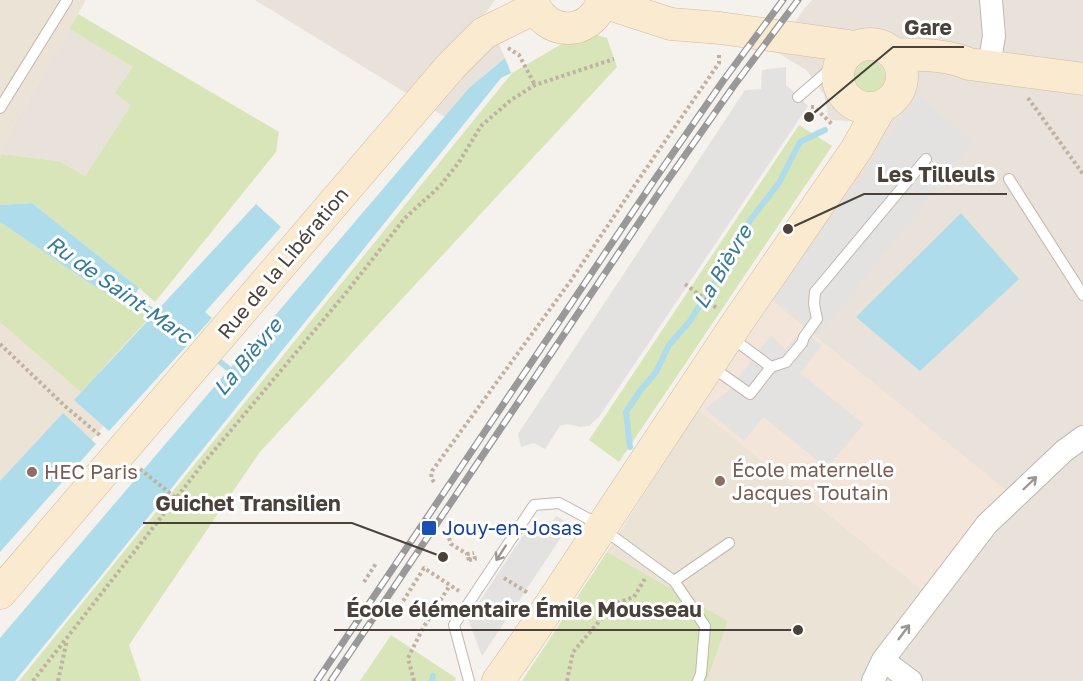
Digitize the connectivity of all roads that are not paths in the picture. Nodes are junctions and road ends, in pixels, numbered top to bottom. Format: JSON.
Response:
{"nodes":[{"id":1,"x":67,"y":0,"type":"edge"},
{"id":2,"x":991,"y":0,"type":"edge"},
{"id":3,"x":603,"y":1,"type":"edge"},
{"id":4,"x":534,"y":4,"type":"edge"},
{"id":5,"x":770,"y":36,"type":"junction"},
{"id":6,"x":856,"y":47,"type":"junction"},
{"id":7,"x":893,"y":54,"type":"junction"},
{"id":8,"x":979,"y":65,"type":"junction"},
{"id":9,"x":1083,"y":79,"type":"edge"},
{"id":10,"x":836,"y":93,"type":"junction"},
{"id":11,"x":891,"y":96,"type":"junction"},
{"id":12,"x":798,"y":97,"type":"dead end"},
{"id":13,"x":0,"y":108,"type":"edge"},
{"id":14,"x":926,"y":159,"type":"dead end"},
{"id":15,"x":842,"y":169,"type":"junction"},
{"id":16,"x":1009,"y":179,"type":"dead end"},
{"id":17,"x":1083,"y":295,"type":"edge"},
{"id":18,"x":729,"y":330,"type":"junction"},
{"id":19,"x":771,"y":367,"type":"junction"},
{"id":20,"x":715,"y":369,"type":"junction"},
{"id":21,"x":1083,"y":437,"type":"edge"},
{"id":22,"x":606,"y":531,"type":"junction"},
{"id":23,"x":729,"y":543,"type":"dead end"},
{"id":24,"x":674,"y":581,"type":"junction"},
{"id":25,"x":0,"y":593,"type":"edge"},
{"id":26,"x":883,"y":660,"type":"junction"},
{"id":27,"x":469,"y":681,"type":"edge"},
{"id":28,"x":498,"y":681,"type":"edge"},
{"id":29,"x":698,"y":681,"type":"edge"},
{"id":30,"x":873,"y":681,"type":"edge"},
{"id":31,"x":911,"y":681,"type":"edge"}],
"edges":[{"from":1,"to":13,"type":"lane"},
{"from":2,"to":8,"type":"street"},
{"from":3,"to":4,"type":"main road"},
{"from":3,"to":5,"type":"main road"},
{"from":4,"to":25,"type":"main road","name":"Rue de la Libération"},
{"from":5,"to":6,"type":"main road"},
{"from":5,"to":10,"type":"main road"},
{"from":6,"to":7,"type":"main road"},
{"from":6,"to":10,"type":"main road"},
{"from":7,"to":8,"type":"main road"},
{"from":7,"to":11,"type":"main road"},
{"from":8,"to":9,"type":"main road"},
{"from":8,"to":11,"type":"main road"},
{"from":10,"to":11,"type":"main road"},
{"from":10,"to":12,"type":"lane"},
{"from":10,"to":15,"type":"main road"},
{"from":11,"to":15,"type":"main road"},
{"from":14,"to":19,"type":"lane"},
{"from":15,"to":18,"type":"main road"},
{"from":16,"to":17,"type":"lane"},
{"from":18,"to":19,"type":"lane"},
{"from":18,"to":20,"type":"main road"},
{"from":19,"to":20,"type":"lane"},
{"from":20,"to":22,"type":"main road"},
{"from":26,"to":21,"type":"street","one_way":true},
{"from":22,"to":24,"type":"lane"},
{"from":22,"to":27,"type":"lane","one_way":true},
{"from":22,"to":28,"type":"main road"},
{"from":23,"to":24,"type":"lane"},
{"from":24,"to":29,"type":"lane"},
{"from":26,"to":30,"type":"street"},
{"from":26,"to":31,"type":"street"}]}
